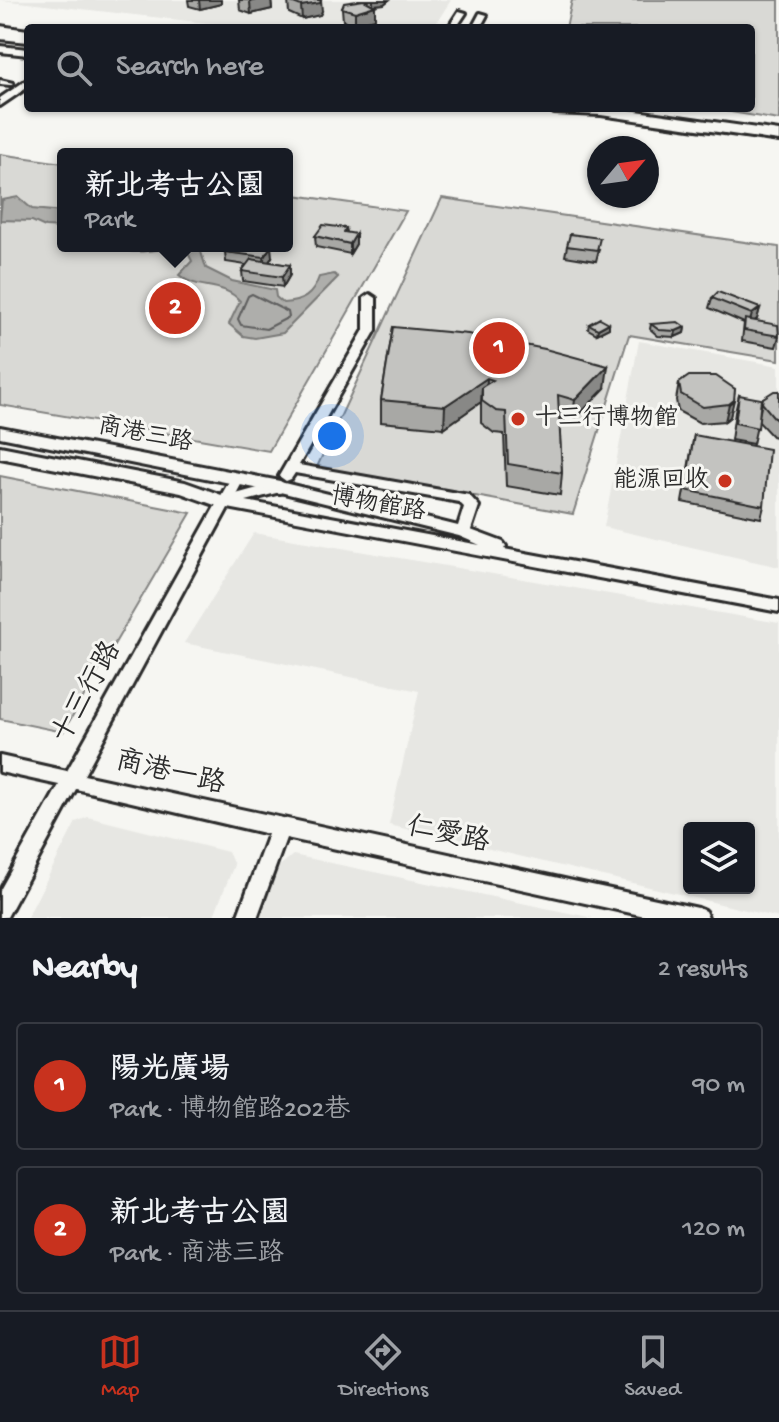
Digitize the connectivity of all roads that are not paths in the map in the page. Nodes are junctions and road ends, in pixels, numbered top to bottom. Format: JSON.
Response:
{"nodes":[{"id":1,"x":462,"y":13,"type":"dead end"},
{"id":2,"x":483,"y":15,"type":"dead end"},
{"id":3,"x":455,"y":24,"type":"edge"},
{"id":4,"x":478,"y":24,"type":"edge"},
{"id":5,"x":0,"y":37,"type":"edge"},
{"id":6,"x":24,"y":40,"type":"edge"},
{"id":7,"x":0,"y":49,"type":"edge"},
{"id":8,"x":24,"y":52,"type":"edge"},
{"id":9,"x":0,"y":82,"type":"edge"},
{"id":10,"x":10,"y":83,"type":"dead end"},
{"id":11,"x":24,"y":85,"type":"edge"},
{"id":12,"x":0,"y":103,"type":"edge"},
{"id":13,"x":608,"y":112,"type":"edge"},
{"id":14,"x":622,"y":112,"type":"edge"},
{"id":15,"x":650,"y":112,"type":"edge"},
{"id":16,"x":663,"y":116,"type":"junction"},
{"id":17,"x":779,"y":128,"type":"edge"},
{"id":18,"x":779,"y":136,"type":"edge"},
{"id":19,"x":370,"y":298,"type":"dead end"},
{"id":20,"x":0,"y":432,"type":"edge"},
{"id":21,"x":0,"y":452,"type":"edge"},
{"id":22,"x":291,"y":468,"type":"junction"},
{"id":23,"x":237,"y":479,"type":"junction"},
{"id":24,"x":280,"y":487,"type":"junction"},
{"id":25,"x":223,"y":502,"type":"junction"},
{"id":26,"x":463,"y":532,"type":"junction"},
{"id":27,"x":524,"y":557,"type":"junction"},
{"id":28,"x":779,"y":606,"type":"edge"},
{"id":29,"x":0,"y":764,"type":"edge"},
{"id":30,"x":70,"y":780,"type":"junction"},
{"id":31,"x":280,"y":828,"type":"junction"},
{"id":32,"x":0,"y":910,"type":"edge"},
{"id":33,"x":247,"y":918,"type":"edge"},
{"id":34,"x":698,"y":918,"type":"edge"}],
"edges":[{"from":1,"to":3,"type":"street"},
{"from":2,"to":4,"type":"street"},
{"from":5,"to":6,"type":"highway"},
{"from":7,"to":8,"type":"street"},
{"from":9,"to":10,"type":"street"},
{"from":11,"to":12,"type":"street"},
{"from":13,"to":16,"type":"highway"},
{"from":14,"to":16,"type":"highway"},
{"from":15,"to":16,"type":"highway"},
{"from":16,"to":17,"type":"highway"},
{"from":16,"to":18,"type":"highway"},
{"from":19,"to":22,"type":"street"},
{"from":20,"to":23,"type":"street","name":"商港三路"},
{"from":21,"to":25,"type":"street","name":"商港三路"},
{"from":22,"to":24,"type":"street"},
{"from":22,"to":26,"type":"street"},
{"from":23,"to":24,"type":"street","name":"商港三路"},
{"from":23,"to":25,"type":"street","name":"十三行路"},
{"from":24,"to":25,"type":"street"},
{"from":24,"to":26,"type":"street","name":"博物館路"},
{"from":25,"to":27,"type":"street","name":"博物館路"},
{"from":25,"to":30,"type":"street","name":"十三行路"},
{"from":26,"to":27,"type":"street","name":"博物館路"},
{"from":27,"to":28,"type":"street","name":"博物館路"},
{"from":29,"to":30,"type":"street","name":"商港一路"},
{"from":30,"to":31,"type":"street","name":"商港一路"},
{"from":30,"to":32,"type":"street","name":"十三行路"},
{"from":31,"to":33,"type":"street"},
{"from":31,"to":34,"type":"street","name":"仁愛路"}]}
